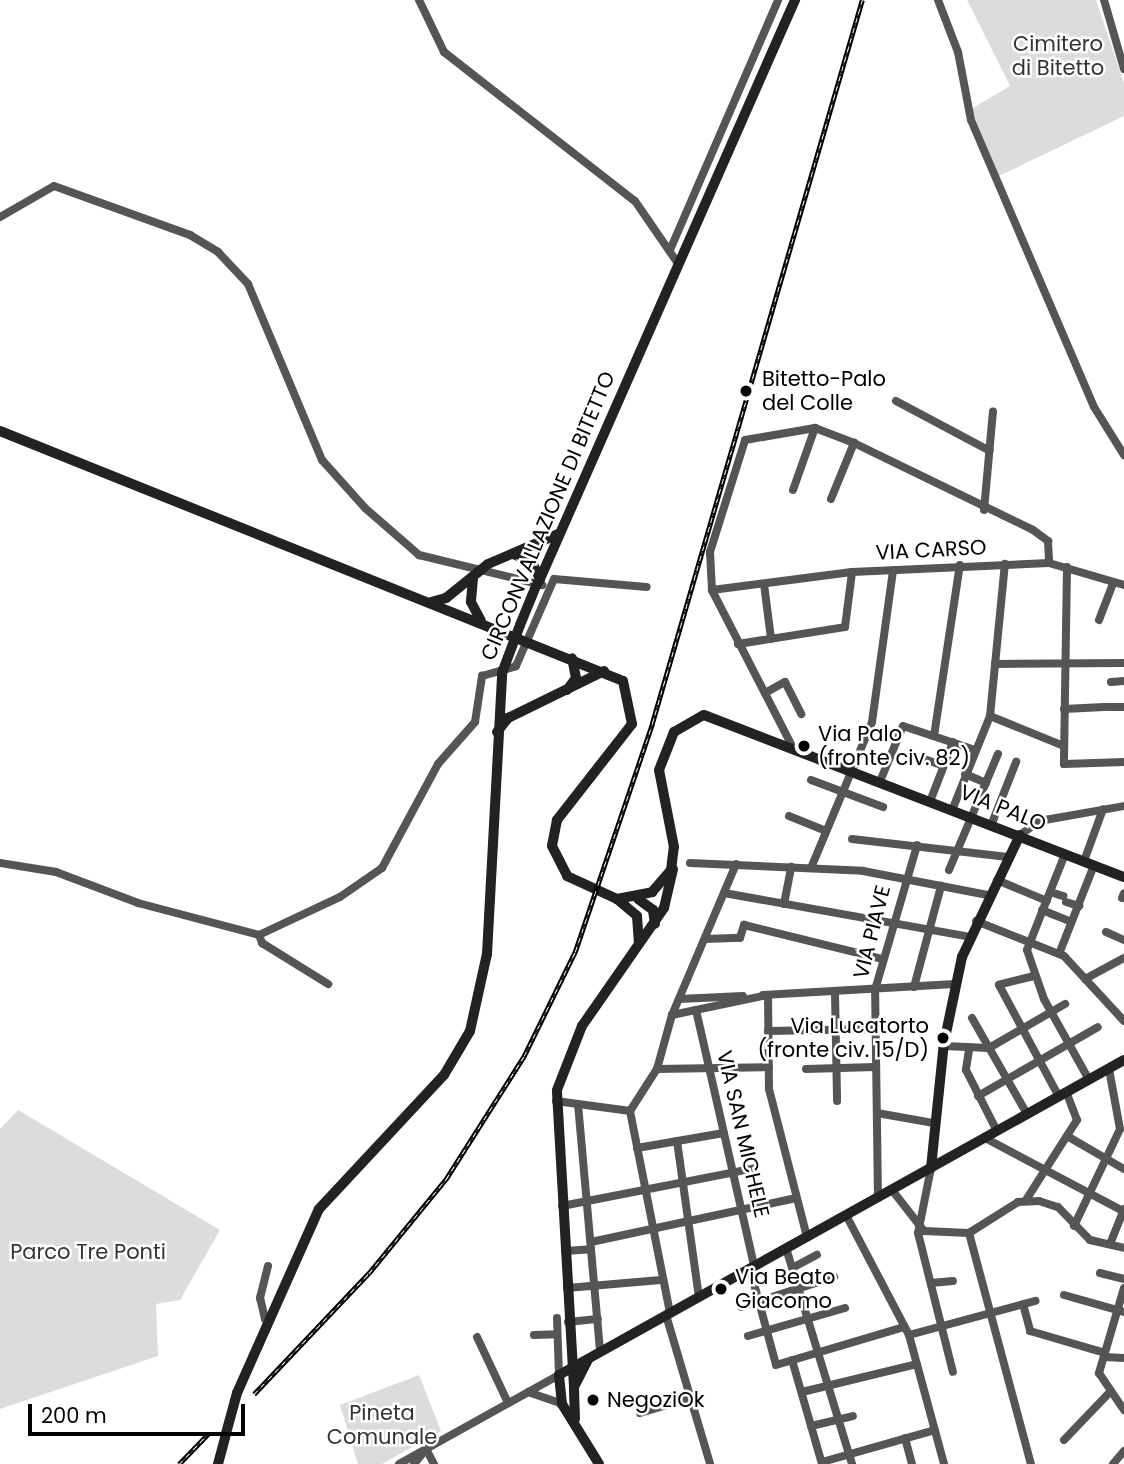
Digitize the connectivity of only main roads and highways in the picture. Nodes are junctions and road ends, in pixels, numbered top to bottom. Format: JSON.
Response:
{"nodes":[{"id":1,"x":795,"y":0,"type":"edge"},
{"id":2,"x":0,"y":431,"type":"edge"},
{"id":3,"x":560,"y":532,"type":"junction"},
{"id":4,"x":513,"y":554,"type":"junction"},
{"id":5,"x":474,"y":578,"type":"junction"},
{"id":6,"x":541,"y":584,"type":"junction"},
{"id":7,"x":447,"y":603,"type":"junction"},
{"id":8,"x":481,"y":621,"type":"junction"},
{"id":9,"x":572,"y":657,"type":"junction"},
{"id":10,"x":590,"y":671,"type":"junction"},
{"id":11,"x":576,"y":678,"type":"junction"},
{"id":12,"x":498,"y":691,"type":"junction"},
{"id":13,"x":564,"y":694,"type":"junction"},
{"id":14,"x":526,"y":710,"type":"junction"},
{"id":15,"x":495,"y":734,"type":"junction"},
{"id":16,"x":1020,"y":835,"type":"junction"},
{"id":17,"x":673,"y":863,"type":"junction"},
{"id":18,"x":1124,"y":877,"type":"edge"},
{"id":19,"x":638,"y":898,"type":"junction"},
{"id":20,"x":617,"y":899,"type":"junction"},
{"id":21,"x":637,"y":916,"type":"junction"},
{"id":22,"x":655,"y":925,"type":"junction"},
{"id":23,"x":639,"y":942,"type":"junction"},
{"id":24,"x":1124,"y":1060,"type":"edge"},
{"id":25,"x":931,"y":1168,"type":"junction"},
{"id":26,"x":588,"y":1359,"type":"junction"},
{"id":27,"x":570,"y":1369,"type":"junction"},
{"id":28,"x":574,"y":1387,"type":"junction"},
{"id":29,"x":575,"y":1423,"type":"junction"},
{"id":30,"x":218,"y":1464,"type":"edge"},
{"id":31,"x":599,"y":1464,"type":"edge"}],
"edges":[{"from":1,"to":3,"type":"main road","name":"CIRCONVALLAZIONE DI BITETTO"},
{"from":2,"to":7,"type":"main road"},
{"from":3,"to":4,"type":"main road"},
{"from":3,"to":6,"type":"main road","name":"CIRCONVALLAZIONE DI BITETTO"},
{"from":4,"to":5,"type":"main road","bridge":true},
{"from":4,"to":6,"type":"main road"},
{"from":5,"to":7,"type":"main road"},
{"from":5,"to":8,"type":"main road"},
{"from":6,"to":12,"type":"main road","name":"CIRCONVALLAZIONE DI BITETTO","bridge":true},
{"from":7,"to":8,"type":"main road"},
{"from":8,"to":9,"type":"main road"},
{"from":9,"to":10,"type":"main road"},
{"from":9,"to":11,"type":"main road"},
{"from":10,"to":11,"type":"main road"},
{"from":10,"to":13,"type":"main road"},
{"from":10,"to":20,"type":"main road"},
{"from":11,"to":13,"type":"main road"},
{"from":12,"to":14,"type":"main road"},
{"from":12,"to":15,"type":"main road","name":"CIRCONVALLAZIONE DI BITETTO"},
{"from":13,"to":14,"type":"main road"},
{"from":14,"to":15,"type":"main road"},
{"from":15,"to":30,"type":"main road","name":"CIRCONVALLAZIONE DI BITETTO","bridge":true},
{"from":16,"to":17,"type":"main road","name":"VIA PALO"},
{"from":16,"to":18,"type":"main road","name":"VIA PALO"},
{"from":16,"to":25,"type":"main road"},
{"from":17,"to":19,"type":"main road"},
{"from":17,"to":22,"type":"main road","name":"VIA PALO"},
{"from":19,"to":20,"type":"main road"},
{"from":19,"to":21,"type":"main road"},
{"from":19,"to":22,"type":"main road"},
{"from":20,"to":21,"type":"main road"},
{"from":21,"to":23,"type":"main road"},
{"from":22,"to":23,"type":"main road","name":"VIA PALO"},
{"from":23,"to":27,"type":"main road","name":"VIA PALO"},
{"from":24,"to":25,"type":"main road"},
{"from":25,"to":26,"type":"main road"},
{"from":26,"to":27,"type":"main road"},
{"from":26,"to":28,"type":"main road"},
{"from":27,"to":28,"type":"main road","name":"VIA PALO"},
{"from":27,"to":29,"type":"main road"},
{"from":28,"to":29,"type":"main road","name":"VIA PALO"},
{"from":29,"to":31,"type":"main road"}]}
